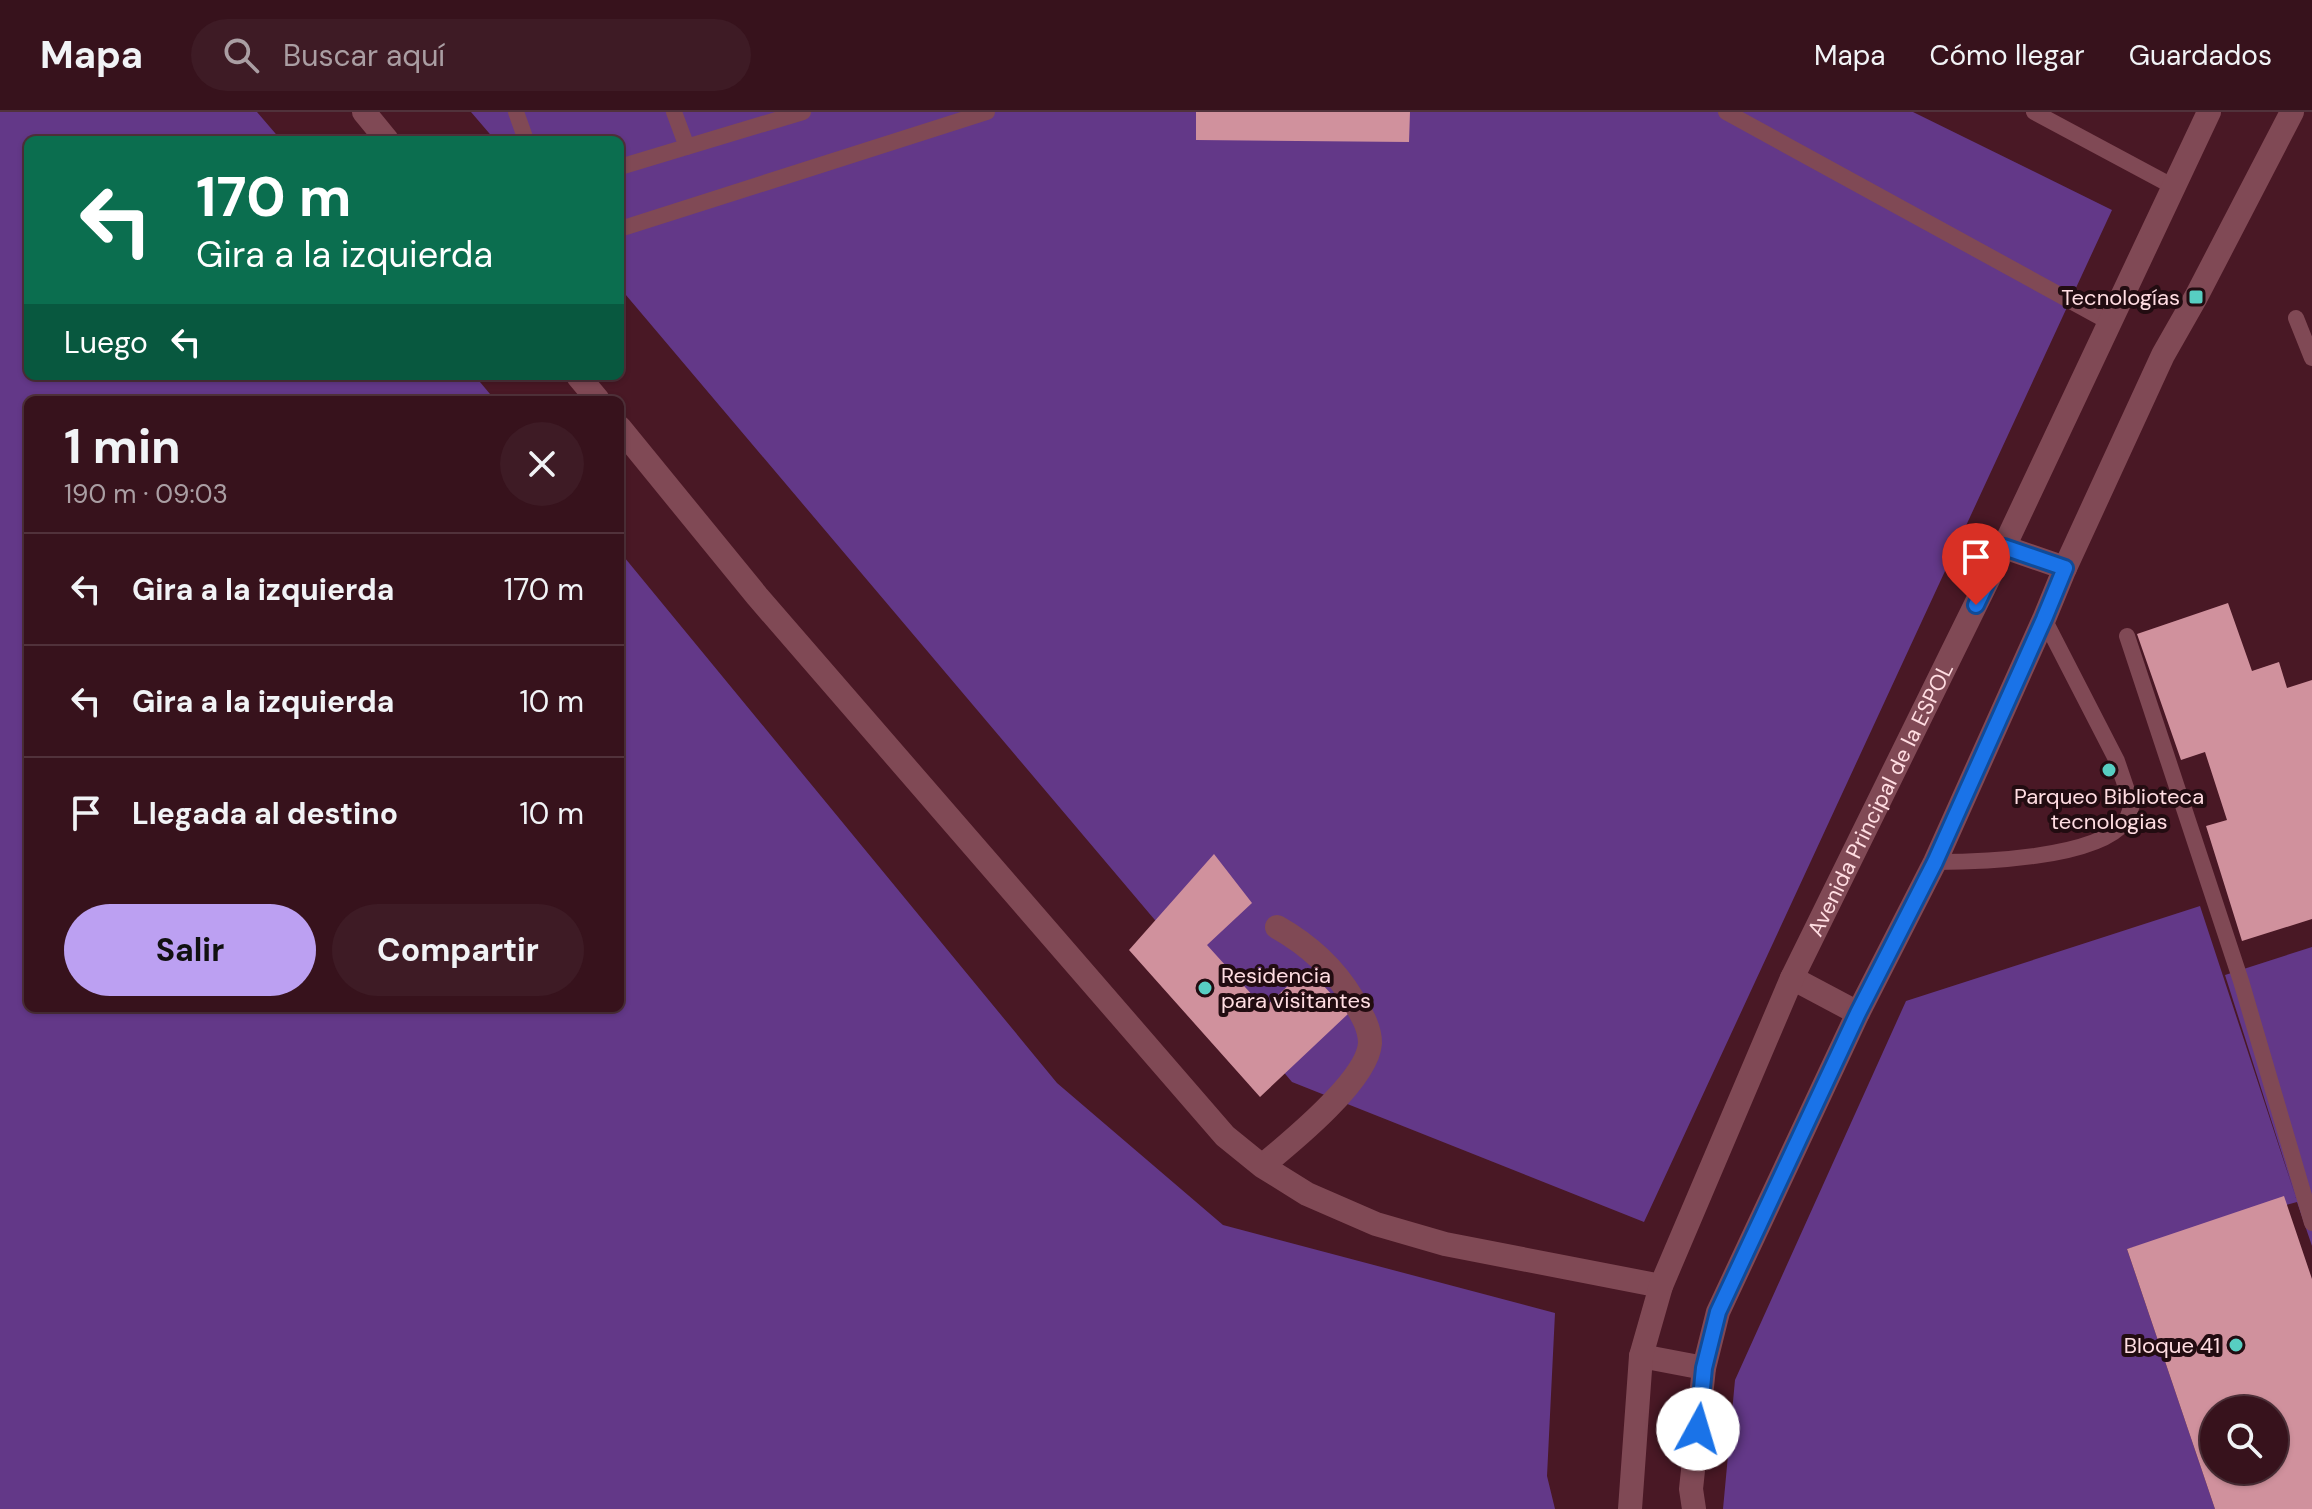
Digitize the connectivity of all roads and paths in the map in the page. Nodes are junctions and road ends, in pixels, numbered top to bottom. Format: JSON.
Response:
{"nodes":[{"id":1,"x":516,"y":112,"type":"edge"},
{"id":2,"x":674,"y":112,"type":"edge"},
{"id":3,"x":803,"y":112,"type":"edge"},
{"id":4,"x":987,"y":112,"type":"edge"},
{"id":5,"x":1726,"y":112,"type":"edge"},
{"id":6,"x":2034,"y":112,"type":"edge"},
{"id":7,"x":2209,"y":112,"type":"edge"},
{"id":8,"x":367,"y":113,"type":"edge"},
{"id":9,"x":2282,"y":116,"type":"edge"},
{"id":10,"x":384,"y":136,"type":"edge"},
{"id":11,"x":525,"y":136,"type":"edge"},
{"id":12,"x":687,"y":147,"type":"junction"},
{"id":13,"x":624,"y":166,"type":"edge"},
{"id":14,"x":2174,"y":187,"type":"junction"},
{"id":15,"x":624,"y":228,"type":"edge"},
{"id":16,"x":2296,"y":318,"type":"dead end"},
{"id":17,"x":2109,"y":322,"type":"junction"},
{"id":18,"x":2312,"y":358,"type":"edge"},
{"id":19,"x":581,"y":380,"type":"edge"},
{"id":20,"x":595,"y":396,"type":"edge"},
{"id":21,"x":624,"y":433,"type":"edge"},
{"id":22,"x":2004,"y":547,"type":"junction"},
{"id":23,"x":2065,"y":568,"type":"junction"},
{"id":24,"x":2044,"y":619,"type":"junction"},
{"id":25,"x":2127,"y":636,"type":"dead end"},
{"id":26,"x":1935,"y":862,"type":"junction"},
{"id":27,"x":1277,"y":927,"type":"dead end"},
{"id":28,"x":1792,"y":978,"type":"junction"},
{"id":29,"x":1858,"y":1013,"type":"junction"},
{"id":30,"x":1262,"y":1166,"type":"junction"},
{"id":31,"x":2312,"y":1223,"type":"edge"},
{"id":32,"x":1661,"y":1286,"type":"junction"},
{"id":33,"x":1641,"y":1356,"type":"junction"},
{"id":34,"x":1704,"y":1368,"type":"junction"},
{"id":35,"x":1630,"y":1509,"type":"edge"},
{"id":36,"x":1694,"y":1509,"type":"edge"}],
"edges":[{"from":1,"to":11,"type":"lane"},
{"from":2,"to":12,"type":"lane"},
{"from":3,"to":12,"type":"lane"},
{"from":4,"to":15,"type":"lane"},
{"from":5,"to":17,"type":"lane"},
{"from":6,"to":14,"type":"lane"},
{"from":7,"to":14,"type":"street","name":"Avenida Principal de la ESPOL"},
{"from":8,"to":10,"type":"street"},
{"from":9,"to":23,"type":"street"},
{"from":12,"to":13,"type":"lane"},
{"from":14,"to":17,"type":"street","name":"Avenida Principal de la ESPOL"},
{"from":16,"to":18,"type":"lane"},
{"from":17,"to":22,"type":"street","name":"Avenida Principal de la ESPOL"},
{"from":19,"to":20,"type":"street"},
{"from":21,"to":30,"type":"street"},
{"from":22,"to":23,"type":"street"},
{"from":22,"to":28,"type":"street","name":"Avenida Principal de la ESPOL"},
{"from":23,"to":24,"type":"street"},
{"from":24,"to":26,"type":"street"},
{"from":24,"to":26,"type":"lane"},
{"from":25,"to":31,"type":"lane"},
{"from":26,"to":29,"type":"street"},
{"from":27,"to":30,"type":"street"},
{"from":28,"to":29,"type":"street"},
{"from":28,"to":32,"type":"street","name":"Avenida Principal de la ESPOL"},
{"from":29,"to":34,"type":"street"},
{"from":30,"to":32,"type":"street"},
{"from":32,"to":33,"type":"street","name":"Avenida Principal de la ESPOL"},
{"from":33,"to":34,"type":"street"},
{"from":33,"to":35,"type":"street","name":"Avenida Principal de la ESPOL"},
{"from":34,"to":36,"type":"street"}]}
